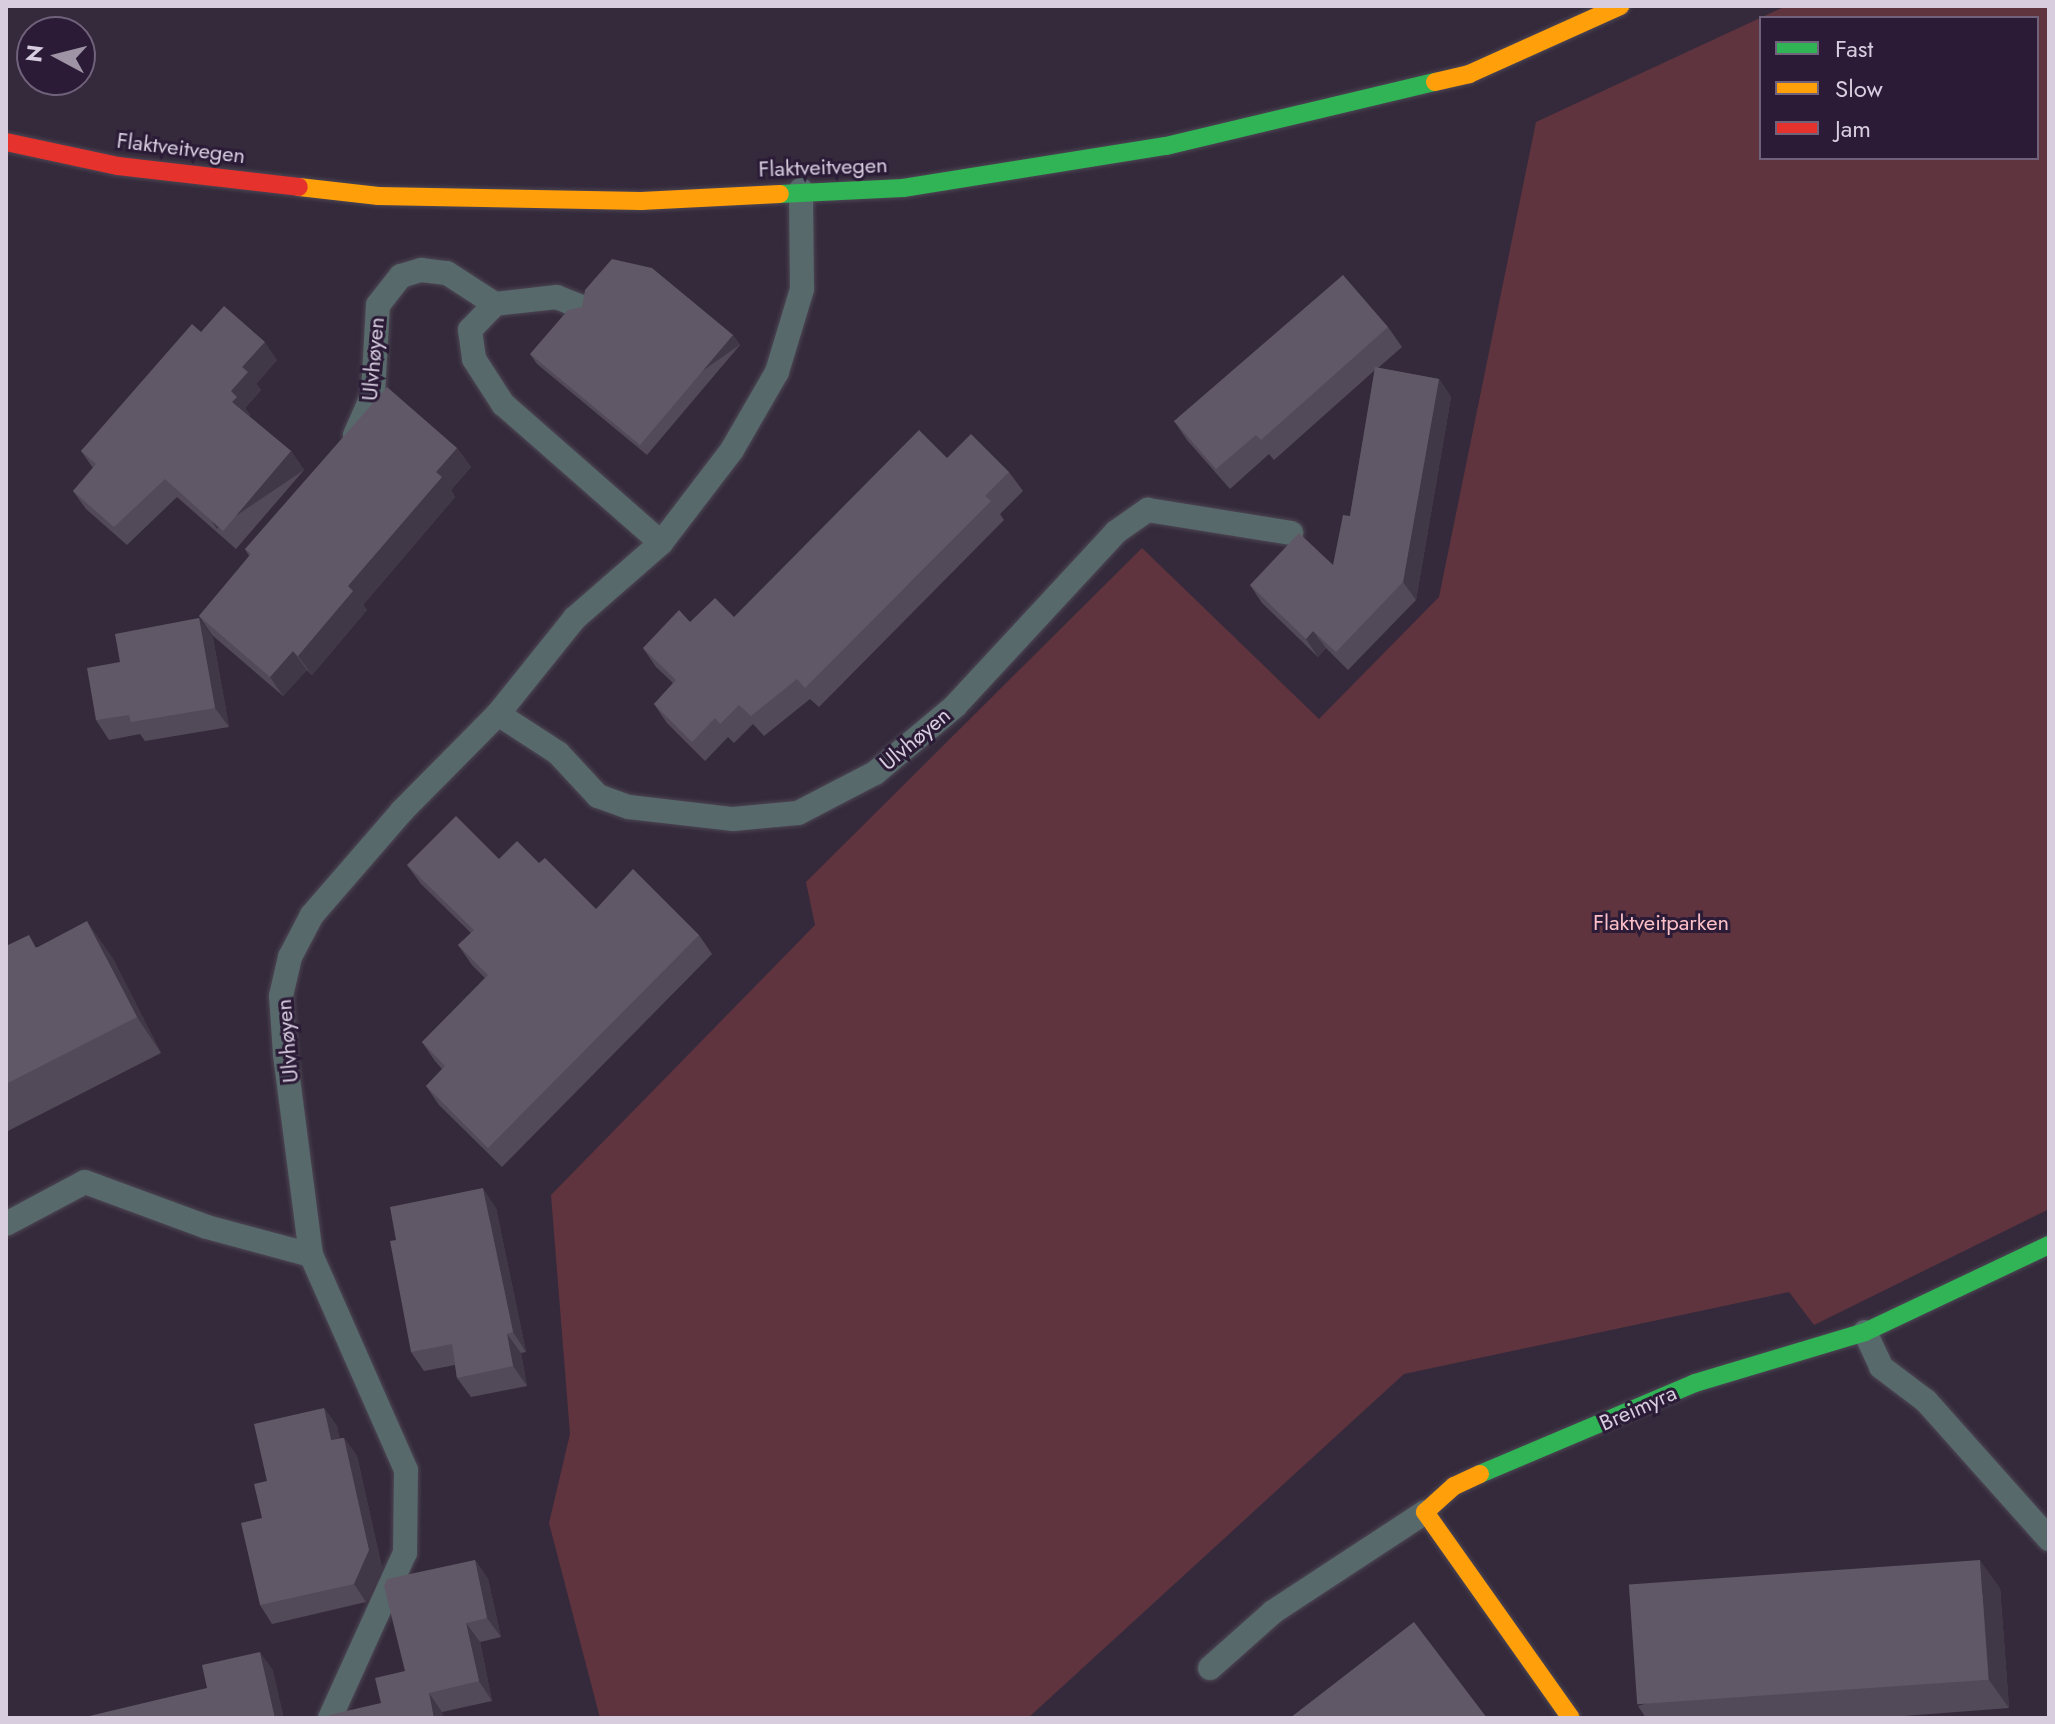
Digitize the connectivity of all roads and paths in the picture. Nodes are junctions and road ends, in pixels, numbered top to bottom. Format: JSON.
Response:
{"nodes":[{"id":1,"x":1620,"y":6,"type":"edge"},
{"id":2,"x":6,"y":142,"type":"edge"},
{"id":3,"x":801,"y":190,"type":"junction"},
{"id":4,"x":495,"y":304,"type":"junction"},
{"id":5,"x":579,"y":306,"type":"edge"},
{"id":6,"x":335,"y":461,"type":"edge"},
{"id":7,"x":1291,"y":533,"type":"dead end"},
{"id":8,"x":661,"y":543,"type":"junction"},
{"id":9,"x":498,"y":714,"type":"junction"},
{"id":10,"x":6,"y":1224,"type":"edge"},
{"id":11,"x":2049,"y":1245,"type":"edge"},
{"id":12,"x":311,"y":1255,"type":"junction"},
{"id":13,"x":1865,"y":1332,"type":"junction"},
{"id":14,"x":1425,"y":1512,"type":"junction"},
{"id":15,"x":2049,"y":1539,"type":"edge"},
{"id":16,"x":1210,"y":1668,"type":"dead end"},
{"id":17,"x":330,"y":1718,"type":"edge"},
{"id":18,"x":1571,"y":1718,"type":"edge"}],
"edges":[{"from":1,"to":3,"type":"main road","name":"Flaktveitvegen"},
{"from":2,"to":3,"type":"main road","name":"Flaktveitvegen"},
{"from":3,"to":8,"type":"lane","name":"Ulvhøyen"},
{"from":4,"to":5,"type":"lane"},
{"from":4,"to":6,"type":"lane","name":"Ulvhøyen"},
{"from":4,"to":8,"type":"lane"},
{"from":7,"to":9,"type":"lane","name":"Ulvhøyen"},
{"from":8,"to":9,"type":"lane","name":"Ulvhøyen"},
{"from":9,"to":12,"type":"lane","name":"Ulvhøyen"},
{"from":10,"to":12,"type":"lane"},
{"from":11,"to":13,"type":"main road","name":"Breimyra"},
{"from":12,"to":17,"type":"lane","name":"Ulvhøyen"},
{"from":13,"to":14,"type":"main road","name":"Breimyra"},
{"from":13,"to":15,"type":"lane"},
{"from":14,"to":16,"type":"lane","name":"Breimyra"},
{"from":14,"to":18,"type":"main road"}]}
